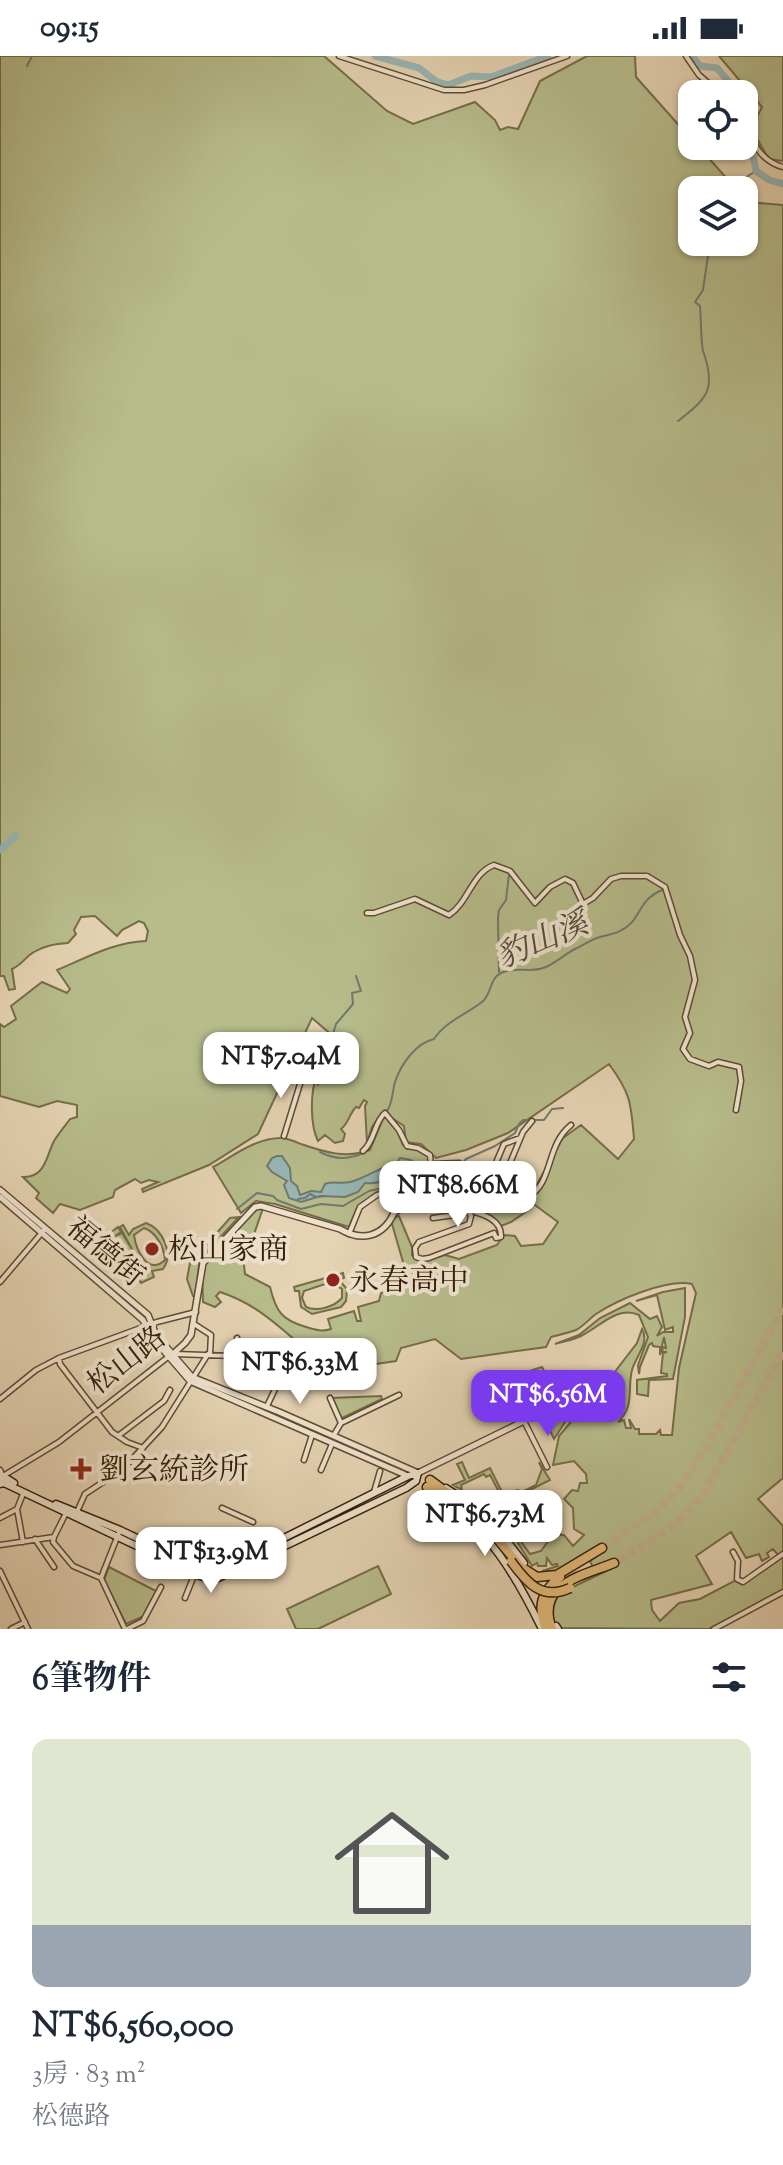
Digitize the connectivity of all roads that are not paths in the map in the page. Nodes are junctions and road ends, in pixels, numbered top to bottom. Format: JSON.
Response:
{"nodes":[{"id":1,"x":339,"y":56,"type":"edge"},
{"id":2,"x":567,"y":56,"type":"edge"},
{"id":3,"x":686,"y":56,"type":"edge"},
{"id":4,"x":705,"y":80,"type":"edge"},
{"id":5,"x":758,"y":150,"type":"edge"},
{"id":6,"x":783,"y":167,"type":"edge"},
{"id":7,"x":367,"y":913,"type":"dead end"},
{"id":8,"x":304,"y":1071,"type":"dead end"},
{"id":9,"x":736,"y":1110,"type":"dead end"},
{"id":10,"x":532,"y":1121,"type":"dead end"},
{"id":11,"x":571,"y":1125,"type":"dead end"},
{"id":12,"x":284,"y":1136,"type":"dead end"},
{"id":13,"x":520,"y":1138,"type":"junction"},
{"id":14,"x":366,"y":1152,"type":"dead end"},
{"id":15,"x":459,"y":1163,"type":"dead end"},
{"id":16,"x":433,"y":1164,"type":"junction"},
{"id":17,"x":432,"y":1174,"type":"junction"},
{"id":18,"x":455,"y":1177,"type":"dead end"},
{"id":19,"x":488,"y":1189,"type":"junction"},
{"id":20,"x":0,"y":1190,"type":"edge"},
{"id":21,"x":0,"y":1197,"type":"edge"},
{"id":22,"x":468,"y":1210,"type":"junction"},
{"id":23,"x":474,"y":1212,"type":"junction"},
{"id":24,"x":394,"y":1213,"type":"junction"},
{"id":25,"x":433,"y":1218,"type":"dead end"},
{"id":26,"x":44,"y":1231,"type":"junction"},
{"id":27,"x":349,"y":1234,"type":"junction"},
{"id":28,"x":0,"y":1282,"type":"edge"},
{"id":29,"x":196,"y":1312,"type":"junction"},
{"id":30,"x":194,"y":1324,"type":"junction"},
{"id":31,"x":149,"y":1326,"type":"junction"},
{"id":32,"x":237,"y":1338,"type":"dead end"},
{"id":33,"x":209,"y":1354,"type":"junction"},
{"id":34,"x":170,"y":1355,"type":"junction"},
{"id":35,"x":59,"y":1358,"type":"junction"},
{"id":36,"x":239,"y":1360,"type":"junction"},
{"id":37,"x":288,"y":1362,"type":"dead end"},
{"id":38,"x":230,"y":1377,"type":"dead end"},
{"id":39,"x":279,"y":1378,"type":"junction"},
{"id":40,"x":191,"y":1379,"type":"junction"},
{"id":41,"x":170,"y":1390,"type":"dead end"},
{"id":42,"x":399,"y":1395,"type":"dead end"},
{"id":43,"x":330,"y":1398,"type":"dead end"},
{"id":44,"x":0,"y":1399,"type":"edge"},
{"id":45,"x":164,"y":1401,"type":"junction"},
{"id":46,"x":178,"y":1404,"type":"junction"},
{"id":47,"x":265,"y":1410,"type":"junction"},
{"id":48,"x":96,"y":1411,"type":"junction"},
{"id":49,"x":524,"y":1421,"type":"joint"},
{"id":50,"x":341,"y":1423,"type":"junction"},
{"id":51,"x":312,"y":1435,"type":"junction"},
{"id":52,"x":117,"y":1436,"type":"junction"},
{"id":53,"x":332,"y":1441,"type":"junction"},
{"id":54,"x":143,"y":1448,"type":"junction"},
{"id":55,"x":304,"y":1460,"type":"dead end"},
{"id":56,"x":547,"y":1467,"type":"dead end"},
{"id":57,"x":321,"y":1470,"type":"dead end"},
{"id":58,"x":380,"y":1471,"type":"dead end"},
{"id":59,"x":408,"y":1476,"type":"junction"},
{"id":60,"x":417,"y":1477,"type":"junction"},
{"id":61,"x":2,"y":1478,"type":"edge"},
{"id":62,"x":429,"y":1483,"type":"junction"},
{"id":63,"x":23,"y":1494,"type":"junction"},
{"id":64,"x":374,"y":1494,"type":"junction"},
{"id":65,"x":222,"y":1508,"type":"dead end"},
{"id":66,"x":17,"y":1509,"type":"junction"},
{"id":67,"x":67,"y":1511,"type":"junction"},
{"id":68,"x":76,"y":1514,"type":"junction"},
{"id":69,"x":0,"y":1518,"type":"edge"},
{"id":70,"x":253,"y":1522,"type":"dead end"},
{"id":71,"x":118,"y":1532,"type":"junction"},
{"id":72,"x":54,"y":1537,"type":"junction"},
{"id":73,"x":35,"y":1539,"type":"junction"},
{"id":74,"x":23,"y":1542,"type":"junction"},
{"id":75,"x":0,"y":1545,"type":"edge"},
{"id":76,"x":602,"y":1548,"type":"tunnel mouth"},
{"id":77,"x":733,"y":1552,"type":"dead end"},
{"id":78,"x":783,"y":1554,"type":"edge"},
{"id":79,"x":578,"y":1562,"type":"junction"},
{"id":80,"x":524,"y":1563,"type":"dead end"},
{"id":81,"x":54,"y":1567,"type":"dead end"},
{"id":82,"x":196,"y":1570,"type":"junction"},
{"id":83,"x":0,"y":1571,"type":"edge"},
{"id":84,"x":589,"y":1574,"type":"junction"},
{"id":85,"x":101,"y":1578,"type":"junction"},
{"id":86,"x":161,"y":1587,"type":"dead end"},
{"id":87,"x":783,"y":1592,"type":"edge"},
{"id":88,"x":185,"y":1598,"type":"dead end"},
{"id":89,"x":25,"y":1622,"type":"junction"},
{"id":90,"x":555,"y":1628,"type":"edge"},
{"id":91,"x":11,"y":1629,"type":"edge"},
{"id":92,"x":28,"y":1629,"type":"edge"},
{"id":93,"x":126,"y":1629,"type":"edge"},
{"id":94,"x":544,"y":1629,"type":"edge"},
{"id":95,"x":714,"y":1629,"type":"edge"}],
"edges":[{"from":1,"to":2,"type":"street"},
{"from":3,"to":4,"type":"street"},
{"from":5,"to":6,"type":"street"},
{"from":7,"to":9,"type":"street"},
{"from":8,"to":12,"type":"street"},
{"from":10,"to":13,"type":"street"},
{"from":11,"to":23,"type":"street"},
{"from":13,"to":19,"type":"street"},
{"from":13,"to":19,"type":"street"},
{"from":14,"to":16,"type":"street"},
{"from":15,"to":16,"type":"street"},
{"from":16,"to":17,"type":"street"},
{"from":17,"to":18,"type":"street"},
{"from":17,"to":27,"type":"street"},
{"from":19,"to":24,"type":"street"},
{"from":20,"to":26,"type":"street","name":"福德街"},
{"from":21,"to":26,"type":"street","name":"福德街"},
{"from":22,"to":23,"type":"street"},
{"from":22,"to":24,"type":"street"},
{"from":22,"to":25,"type":"street"},
{"from":23,"to":23,"type":"street"},
{"from":24,"to":27,"type":"street"},
{"from":26,"to":28,"type":"street"},
{"from":26,"to":31,"type":"street","name":"福德街"},
{"from":27,"to":29,"type":"street","name":"松山路"},
{"from":29,"to":30,"type":"street","name":"松山路"},
{"from":29,"to":31,"type":"street"},
{"from":30,"to":33,"type":"street"},
{"from":30,"to":34,"type":"street","name":"松山路"},
{"from":31,"to":34,"type":"street","name":"福德街"},
{"from":31,"to":35,"type":"street"},
{"from":32,"to":36,"type":"street"},
{"from":33,"to":34,"type":"street"},
{"from":33,"to":36,"type":"street"},
{"from":33,"to":40,"type":"street"},
{"from":34,"to":40,"type":"street","name":"福德街"},
{"from":34,"to":48,"type":"street","name":"松山路"},
{"from":35,"to":44,"type":"street"},
{"from":35,"to":48,"type":"street"},
{"from":36,"to":38,"type":"street"},
{"from":36,"to":39,"type":"street"},
{"from":37,"to":39,"type":"street"},
{"from":39,"to":47,"type":"street"},
{"from":40,"to":46,"type":"street"},
{"from":40,"to":47,"type":"street"},
{"from":41,"to":45,"type":"street"},
{"from":42,"to":50,"type":"street"},
{"from":43,"to":50,"type":"street"},
{"from":45,"to":46,"type":"street"},
{"from":45,"to":52,"type":"street"},
{"from":46,"to":54,"type":"street"},
{"from":47,"to":51,"type":"street"},
{"from":47,"to":53,"type":"street"},
{"from":48,"to":52,"type":"street"},
{"from":48,"to":61,"type":"street","name":"松山路"},
{"from":49,"to":56,"type":"street"},
{"from":49,"to":60,"type":"street"},
{"from":50,"to":53,"type":"street"},
{"from":51,"to":53,"type":"street"},
{"from":51,"to":55,"type":"street"},
{"from":52,"to":54,"type":"street"},
{"from":53,"to":57,"type":"street"},
{"from":53,"to":59,"type":"street"},
{"from":53,"to":60,"type":"street"},
{"from":54,"to":68,"type":"street"},
{"from":58,"to":64,"type":"street"},
{"from":59,"to":60,"type":"main road"},
{"from":59,"to":64,"type":"main road"},
{"from":60,"to":62,"type":"main road"},
{"from":60,"to":82,"type":"main road"},
{"from":61,"to":63,"type":"main road"},
{"from":61,"to":67,"type":"main road"},
{"from":62,"to":79,"type":"highway"},
{"from":62,"to":80,"type":"main road"},
{"from":62,"to":84,"type":"highway","bridge":true},
{"from":62,"to":94,"type":"main road"},
{"from":63,"to":66,"type":"street"},
{"from":63,"to":67,"type":"main road"},
{"from":64,"to":82,"type":"main road"},
{"from":65,"to":70,"type":"street"},
{"from":66,"to":69,"type":"street"},
{"from":66,"to":74,"type":"street"},
{"from":67,"to":68,"type":"main road"},
{"from":67,"to":72,"type":"street"},
{"from":68,"to":71,"type":"main road"},
{"from":71,"to":82,"type":"main road"},
{"from":71,"to":85,"type":"street"},
{"from":72,"to":73,"type":"street"},
{"from":72,"to":85,"type":"street"},
{"from":73,"to":74,"type":"street"},
{"from":73,"to":81,"type":"street"},
{"from":74,"to":75,"type":"street"},
{"from":76,"to":79,"type":"highway"},
{"from":77,"to":78,"type":"street"},
{"from":79,"to":84,"type":"highway"},
{"from":79,"to":94,"type":"highway"},
{"from":82,"to":88,"type":"street"},
{"from":83,"to":89,"type":"street"},
{"from":84,"to":90,"type":"highway"},
{"from":85,"to":93,"type":"street"},
{"from":86,"to":93,"type":"street"},
{"from":87,"to":95,"type":"street"},
{"from":89,"to":91,"type":"street"},
{"from":89,"to":92,"type":"street"}]}
